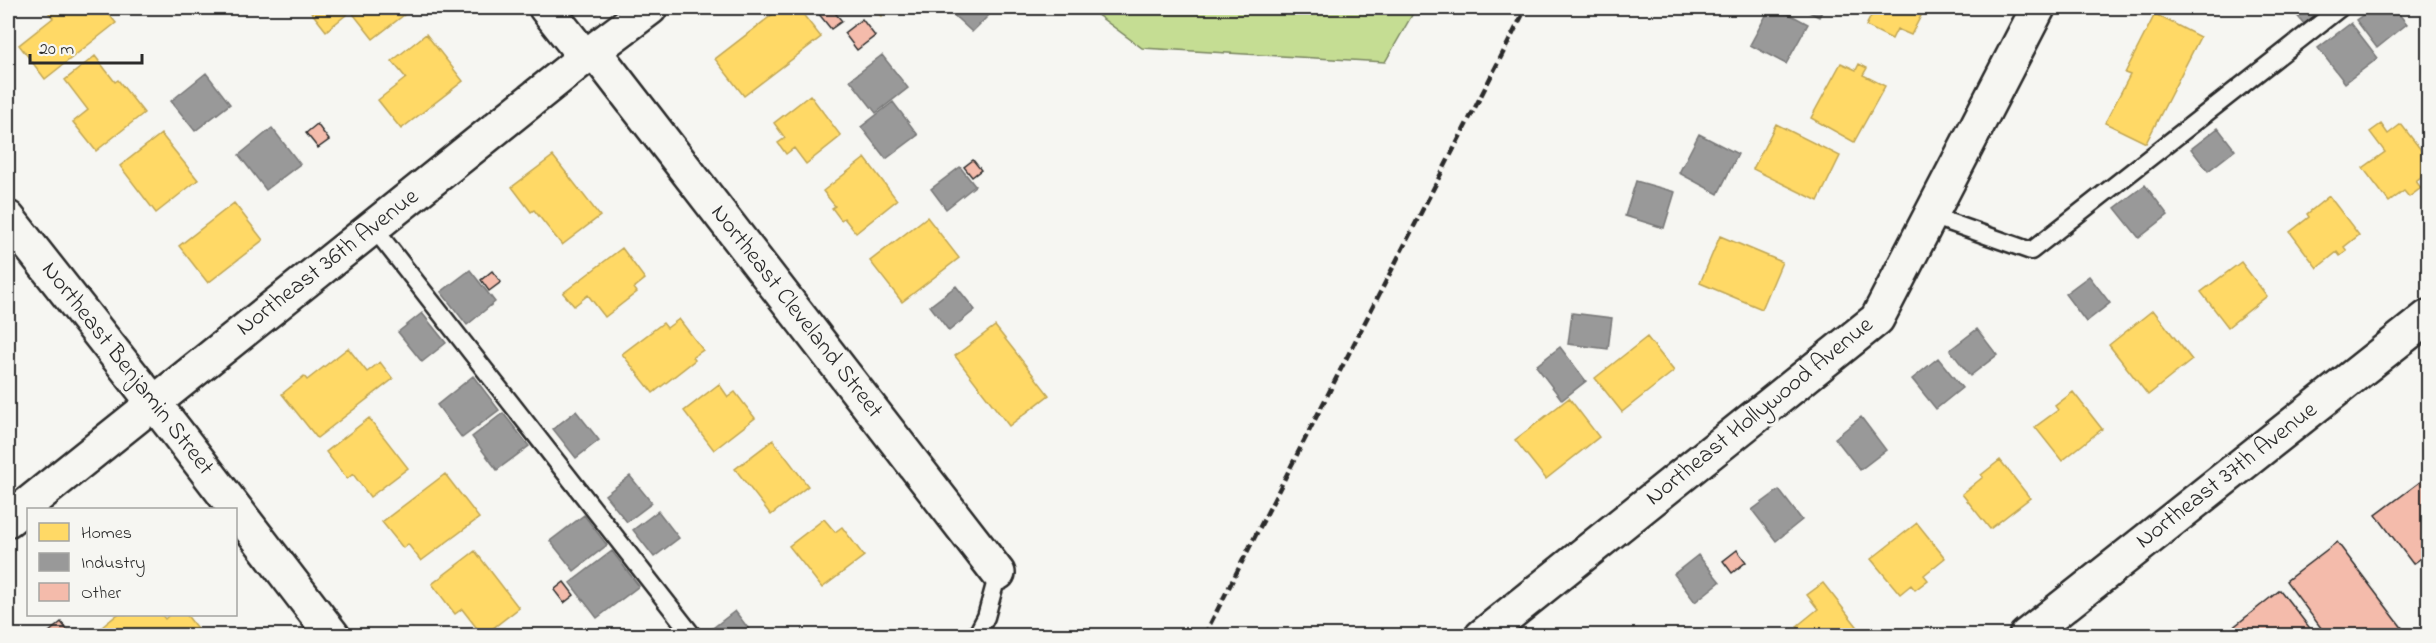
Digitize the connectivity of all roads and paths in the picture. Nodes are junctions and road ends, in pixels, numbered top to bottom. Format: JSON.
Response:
{"nodes":[{"id":1,"x":546,"y":8,"type":"edge"},
{"id":2,"x":650,"y":8,"type":"edge"},
{"id":3,"x":2038,"y":8,"type":"edge"},
{"id":4,"x":2340,"y":8,"type":"edge"},
{"id":5,"x":590,"y":54,"type":"junction"},
{"id":6,"x":1929,"y":215,"type":"junction"},
{"id":7,"x":8,"y":218,"type":"edge"},
{"id":8,"x":373,"y":227,"type":"junction"},
{"id":9,"x":2428,"y":316,"type":"edge"},
{"id":10,"x":153,"y":403,"type":"junction"},
{"id":11,"x":234,"y":508,"type":"edge"},
{"id":12,"x":237,"y":512,"type":"edge"},
{"id":13,"x":8,"y":520,"type":"edge"},
{"id":14,"x":998,"y":573,"type":"joint"},
{"id":15,"x":333,"y":636,"type":"edge"},
{"id":16,"x":693,"y":636,"type":"edge"},
{"id":17,"x":976,"y":636,"type":"edge"},
{"id":18,"x":1482,"y":636,"type":"edge"},
{"id":19,"x":2026,"y":636,"type":"edge"}],
"edges":[{"from":1,"to":5,"type":"street","name":"Northeast Cleveland Street"},
{"from":2,"to":5,"type":"street","name":"Northeast 36th Avenue"},
{"from":3,"to":6,"type":"street","name":"Northeast Hollywood Avenue"},
{"from":4,"to":6,"type":"lane"},
{"from":5,"to":8,"type":"street","name":"Northeast 36th Avenue"},
{"from":5,"to":14,"type":"street","name":"Northeast Cleveland Street"},
{"from":6,"to":18,"type":"street","name":"Northeast Hollywood Avenue"},
{"from":7,"to":10,"type":"street","name":"Northeast Benjamin Street"},
{"from":8,"to":10,"type":"street","name":"Northeast 36th Avenue"},
{"from":8,"to":16,"type":"lane"},
{"from":9,"to":19,"type":"street","name":"Northeast 37th Avenue"},
{"from":10,"to":11,"type":"street","name":"Northeast Benjamin Street"},
{"from":10,"to":13,"type":"street","name":"Northeast 36th Avenue"},
{"from":12,"to":15,"type":"street","name":"Northeast Benjamin Street"},
{"from":14,"to":17,"type":"lane"}]}
